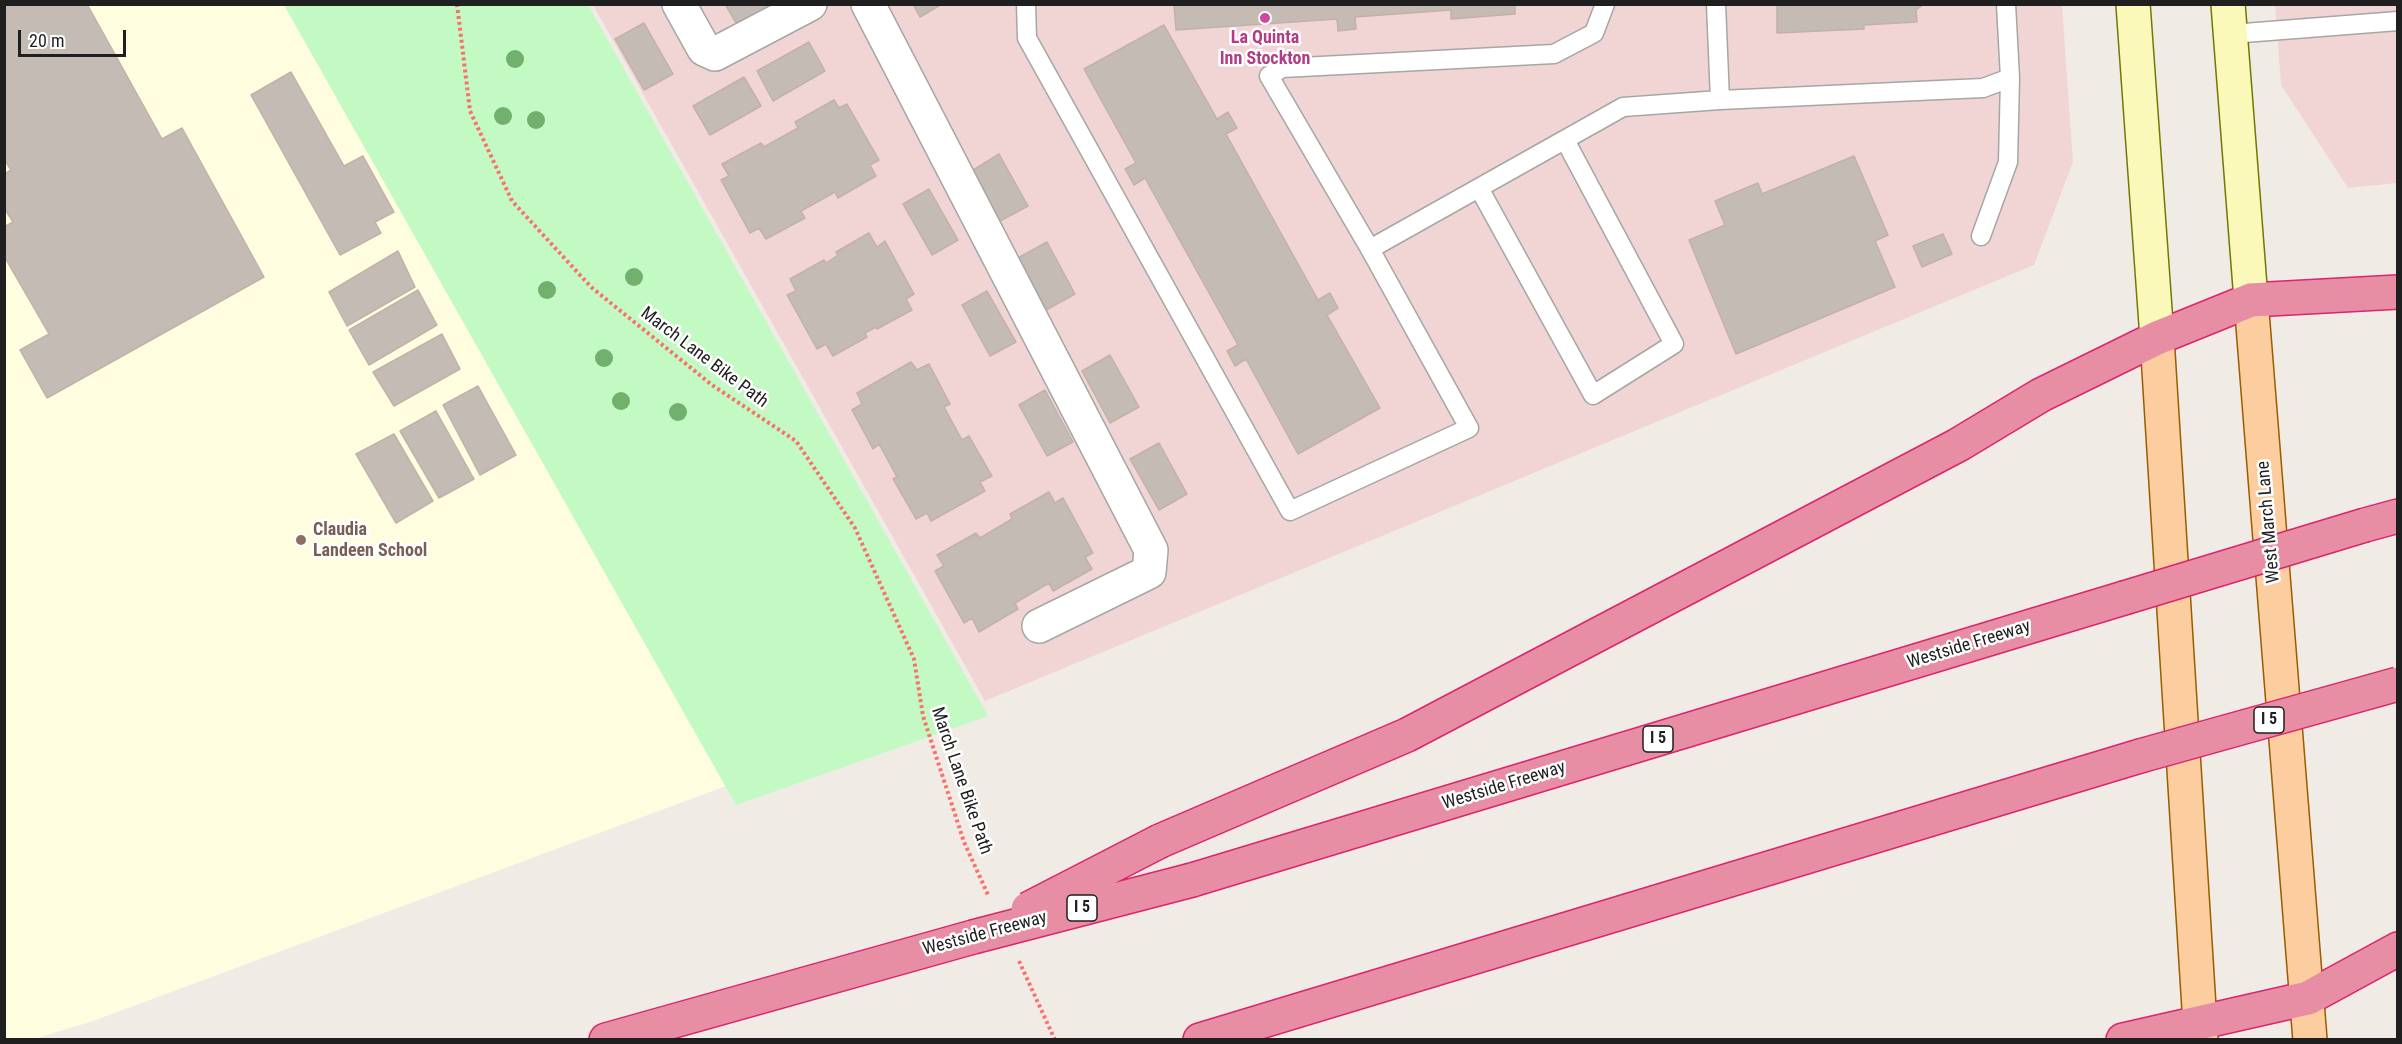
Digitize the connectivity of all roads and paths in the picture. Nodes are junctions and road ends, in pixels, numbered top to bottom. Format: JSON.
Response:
{"nodes":[{"id":1,"x":457,"y":4,"type":"edge"},
{"id":2,"x":679,"y":4,"type":"edge"},
{"id":3,"x":810,"y":4,"type":"edge"},
{"id":4,"x":868,"y":4,"type":"edge"},
{"id":5,"x":1026,"y":4,"type":"edge"},
{"id":6,"x":1605,"y":4,"type":"edge"},
{"id":7,"x":1716,"y":4,"type":"edge"},
{"id":8,"x":2006,"y":4,"type":"edge"},
{"id":9,"x":2133,"y":4,"type":"edge"},
{"id":10,"x":2230,"y":19,"type":"edge"},
{"id":11,"x":2397,"y":21,"type":"edge"},
{"id":12,"x":2010,"y":78,"type":"junction"},
{"id":13,"x":1720,"y":100,"type":"junction"},
{"id":14,"x":1565,"y":140,"type":"junction"},
{"id":15,"x":1479,"y":188,"type":"junction"},
{"id":16,"x":1981,"y":236,"type":"dead end"},
{"id":17,"x":1370,"y":249,"type":"junction"},
{"id":18,"x":2397,"y":292,"type":"edge"},
{"id":19,"x":2251,"y":300,"type":"junction"},
{"id":20,"x":2157,"y":338,"type":"junction"},
{"id":21,"x":2397,"y":516,"type":"edge"},
{"id":22,"x":1039,"y":626,"type":"dead end"},
{"id":23,"x":2397,"y":684,"type":"edge"},
{"id":24,"x":994,"y":908,"type":"dead end"},
{"id":25,"x":973,"y":937,"type":"junction"},
{"id":26,"x":2397,"y":949,"type":"edge"},
{"id":27,"x":1014,"y":951,"type":"dead end"},
{"id":28,"x":2308,"y":998,"type":"junction"},
{"id":29,"x":2200,"y":1031,"type":"edge"},
{"id":30,"x":606,"y":1040,"type":"edge"},
{"id":31,"x":1056,"y":1040,"type":"edge"},
{"id":32,"x":1200,"y":1040,"type":"edge"},
{"id":33,"x":2122,"y":1040,"type":"edge"},
{"id":34,"x":2310,"y":1040,"type":"edge"}],
"edges":[{"from":1,"to":24,"type":"path","name":"March Lane Bike Path"},
{"from":2,"to":3,"type":"street"},
{"from":4,"to":22,"type":"street"},
{"from":5,"to":17,"type":"lane"},
{"from":6,"to":17,"type":"lane"},
{"from":7,"to":13,"type":"lane"},
{"from":8,"to":12,"type":"lane"},
{"from":9,"to":20,"type":"main road"},
{"from":10,"to":11,"type":"lane"},
{"from":10,"to":19,"type":"main road","name":"West March Lane"},
{"from":12,"to":13,"type":"lane"},
{"from":12,"to":16,"type":"lane"},
{"from":13,"to":14,"type":"lane"},
{"from":14,"to":15,"type":"lane"},
{"from":14,"to":15,"type":"lane"},
{"from":15,"to":17,"type":"lane"},
{"from":18,"to":19,"type":"highway"},
{"from":19,"to":20,"type":"highway"},
{"from":19,"to":28,"type":"main road","name":"West March Lane"},
{"from":20,"to":25,"type":"highway","bridge":true},
{"from":20,"to":29,"type":"main road"},
{"from":21,"to":25,"type":"highway","name":"Westside Freeway","number":"I 5","bridge":true},
{"from":23,"to":32,"type":"highway","number":"I 5","bridge":true},
{"from":25,"to":30,"type":"highway","name":"Westside Freeway","number":"I 5"},
{"from":26,"to":28,"type":"highway"},
{"from":27,"to":31,"type":"path"},
{"from":28,"to":29,"type":"highway"},
{"from":28,"to":34,"type":"main road","name":"West March Lane"},
{"from":29,"to":33,"type":"highway"}]}
